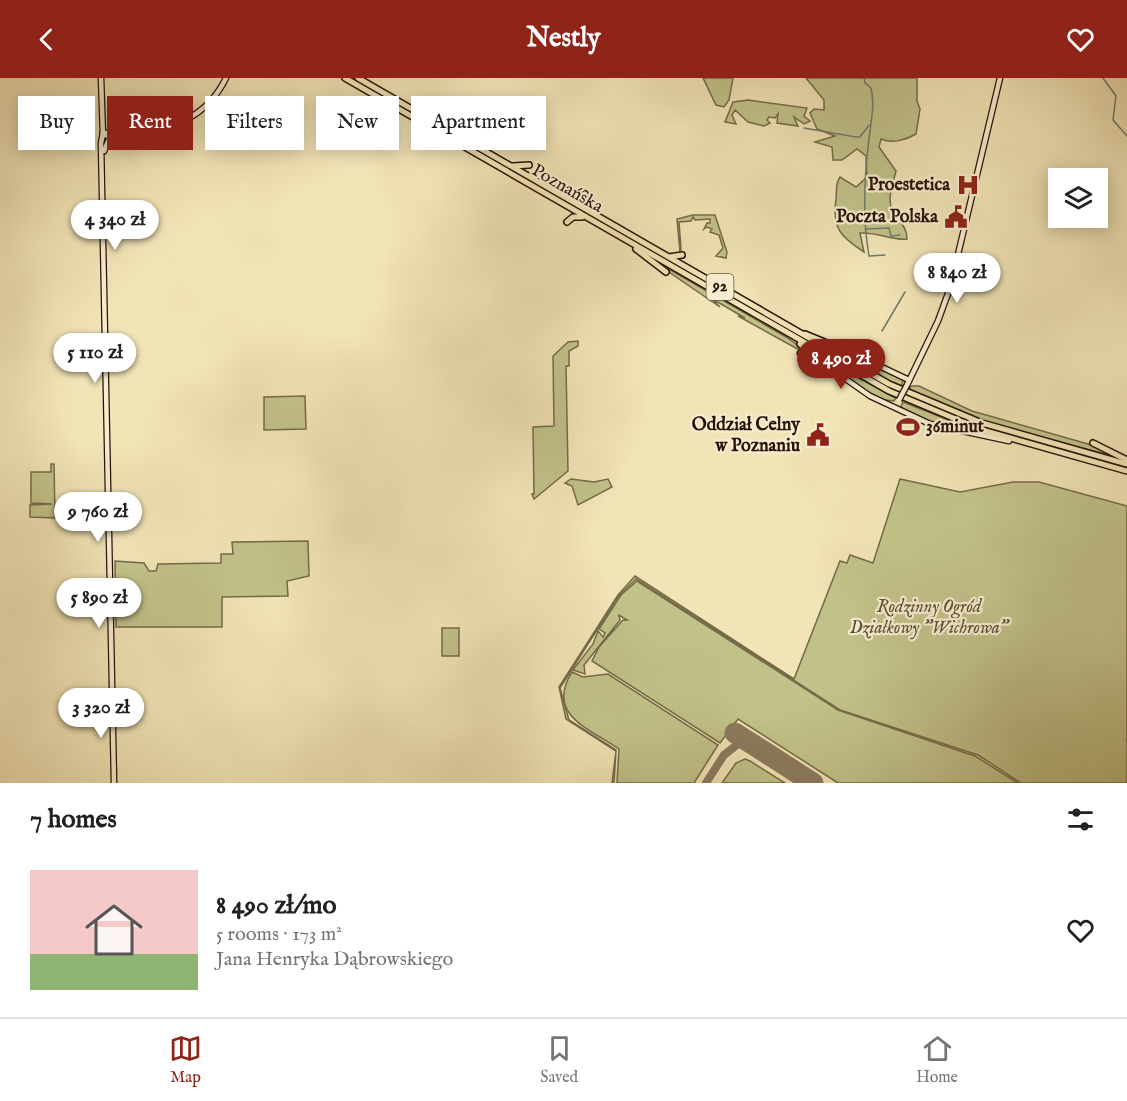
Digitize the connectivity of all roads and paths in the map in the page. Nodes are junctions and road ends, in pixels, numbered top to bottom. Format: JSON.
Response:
{"nodes":[{"id":1,"x":102,"y":78,"type":"edge"},
{"id":2,"x":226,"y":78,"type":"edge"},
{"id":3,"x":345,"y":78,"type":"edge"},
{"id":4,"x":358,"y":78,"type":"edge"},
{"id":5,"x":1000,"y":78,"type":"edge"},
{"id":6,"x":193,"y":117,"type":"edge"},
{"id":7,"x":103,"y":121,"type":"junction"},
{"id":8,"x":107,"y":128,"type":"edge"},
{"id":9,"x":107,"y":132,"type":"edge"},
{"id":10,"x":103,"y":133,"type":"junction"},
{"id":11,"x":107,"y":135,"type":"edge"},
{"id":12,"x":107,"y":144,"type":"edge"},
{"id":13,"x":104,"y":151,"type":"junction"},
{"id":14,"x":508,"y":165,"type":"junction"},
{"id":15,"x":529,"y":165,"type":"dead end"},
{"id":16,"x":103,"y":171,"type":"junction"},
{"id":17,"x":563,"y":200,"type":"junction"},
{"id":18,"x":590,"y":212,"type":"junction"},
{"id":19,"x":591,"y":220,"type":"junction"},
{"id":20,"x":631,"y":243,"type":"junction"},
{"id":21,"x":682,"y":255,"type":"dead end"},
{"id":22,"x":666,"y":256,"type":"junction"},
{"id":23,"x":666,"y":272,"type":"dead end"},
{"id":24,"x":714,"y":278,"type":"dead end"},
{"id":25,"x":718,"y":286,"type":"junction"},
{"id":26,"x":795,"y":331,"type":"junction"},
{"id":27,"x":784,"y":332,"type":"junction"},
{"id":28,"x":800,"y":353,"type":"dead end"},
{"id":29,"x":854,"y":354,"type":"joint"},
{"id":30,"x":833,"y":370,"type":"junction"},
{"id":31,"x":908,"y":382,"type":"junction"},
{"id":32,"x":895,"y":408,"type":"junction"},
{"id":33,"x":1009,"y":441,"type":"joint"},
{"id":34,"x":1093,"y":443,"type":"dead end"},
{"id":35,"x":1035,"y":446,"type":"junction"},
{"id":36,"x":1127,"y":462,"type":"edge"},
{"id":37,"x":1127,"y":471,"type":"edge"},
{"id":38,"x":114,"y":783,"type":"edge"}],
"edges":[{"from":1,"to":7,"type":"street"},
{"from":2,"to":6,"type":"street"},
{"from":3,"to":17,"type":"main road","name":"Poznańska","number":"92"},
{"from":4,"to":14,"type":"main road","name":"Poznańska","number":"92"},
{"from":5,"to":31,"type":"street"},
{"from":7,"to":8,"type":"street"},
{"from":7,"to":10,"type":"street"},
{"from":9,"to":10,"type":"street"},
{"from":10,"to":11,"type":"street"},
{"from":10,"to":13,"type":"street"},
{"from":10,"to":16,"type":"street"},
{"from":12,"to":13,"type":"street"},
{"from":13,"to":16,"type":"street"},
{"from":14,"to":15,"type":"main road"},
{"from":14,"to":17,"type":"main road","name":"Poznańska","number":"92"},
{"from":16,"to":38,"type":"street"},
{"from":17,"to":18,"type":"main road","name":"Poznańska","number":"92"},
{"from":17,"to":18,"type":"main road"},
{"from":17,"to":19,"type":"main road","name":"Poznańska","number":"92"},
{"from":17,"to":19,"type":"main road"},
{"from":18,"to":22,"type":"main road","name":"Poznańska","number":"92"},
{"from":19,"to":20,"type":"main road","name":"Poznańska","number":"92"},
{"from":20,"to":23,"type":"main road"},
{"from":20,"to":27,"type":"main road","name":"Poznańska","number":"92"},
{"from":21,"to":22,"type":"main road"},
{"from":22,"to":25,"type":"main road","number":"92"},
{"from":24,"to":25,"type":"main road"},
{"from":25,"to":26,"type":"main road","number":"92"},
{"from":26,"to":29,"type":"main road"},
{"from":26,"to":36,"type":"main road","number":"92"},
{"from":27,"to":30,"type":"main road"},
{"from":27,"to":35,"type":"main road","number":"92"},
{"from":28,"to":30,"type":"street"},
{"from":29,"to":31,"type":"street"},
{"from":30,"to":32,"type":"street"},
{"from":31,"to":32,"type":"street","bridge":true},
{"from":32,"to":33,"type":"street"},
{"from":33,"to":35,"type":"main road"},
{"from":34,"to":36,"type":"main road"},
{"from":35,"to":37,"type":"main road","number":"92"}]}
